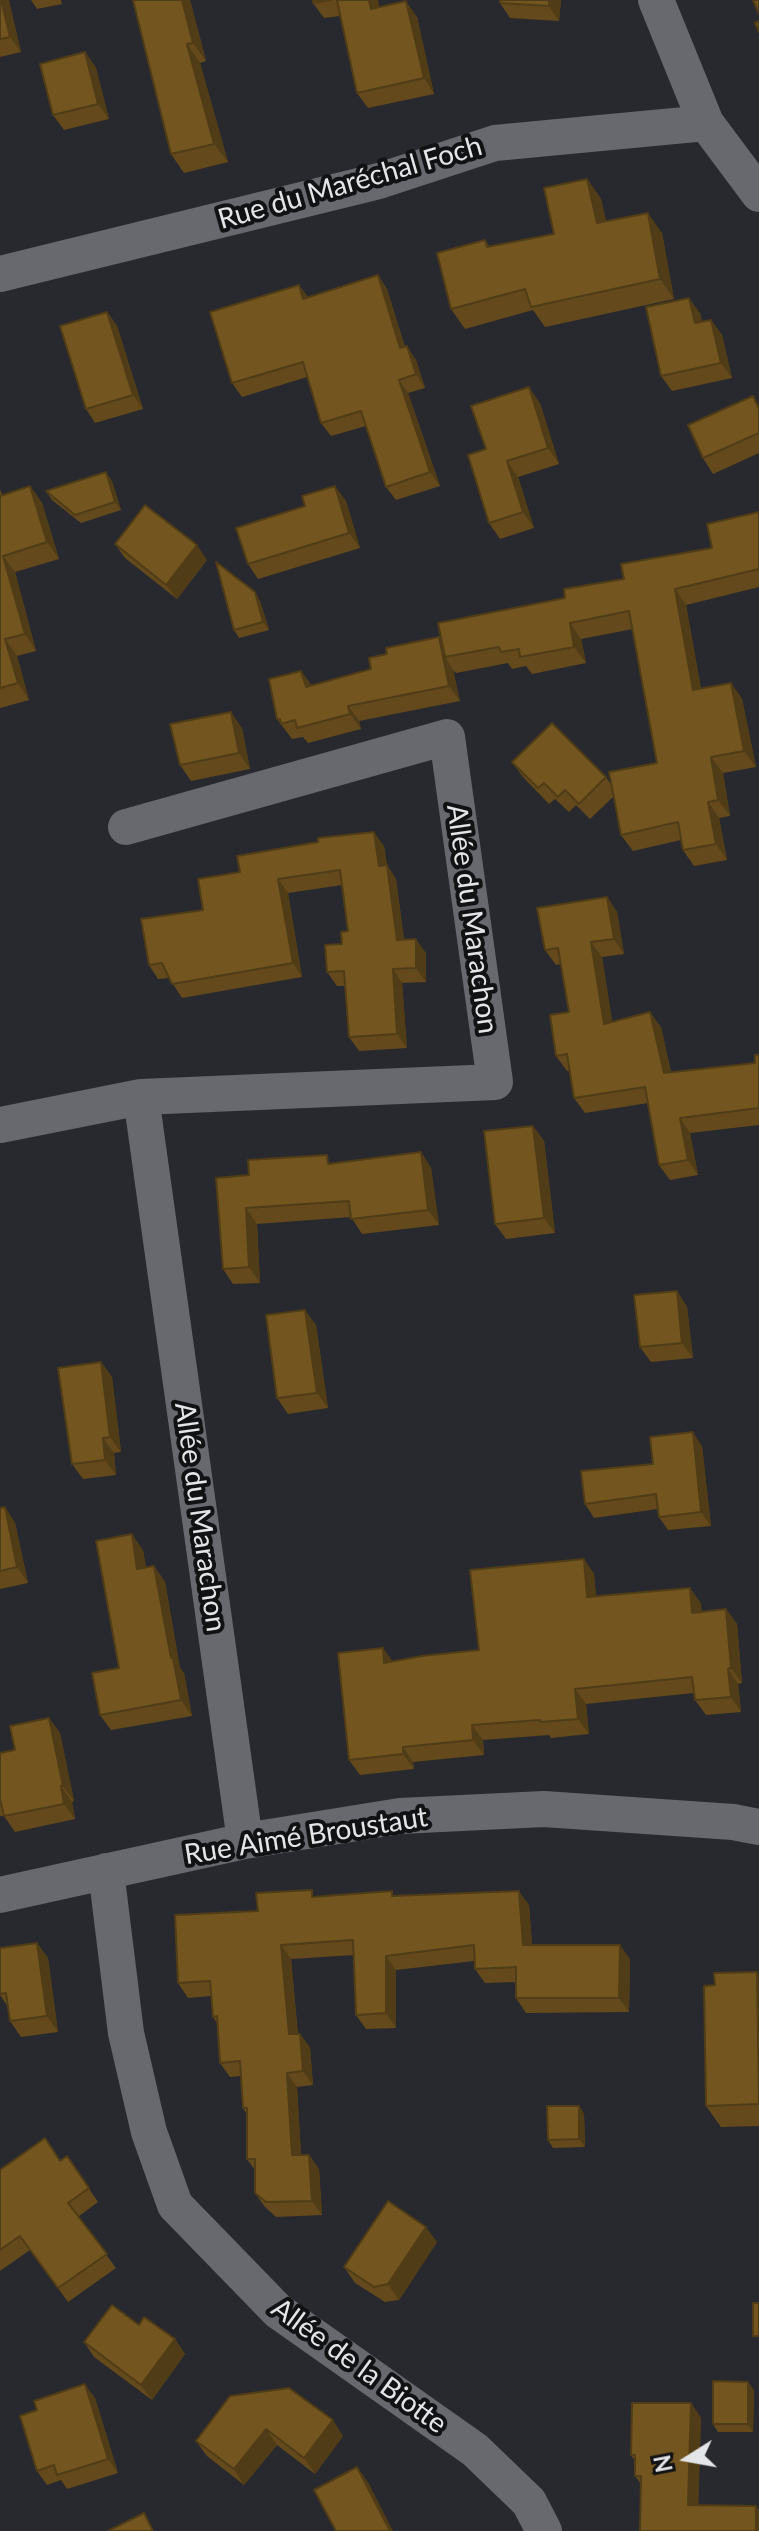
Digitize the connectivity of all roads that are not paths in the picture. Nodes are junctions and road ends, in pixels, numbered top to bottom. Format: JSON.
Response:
{"nodes":[{"id":1,"x":656,"y":0,"type":"edge"},
{"id":2,"x":706,"y":123,"type":"junction"},
{"id":3,"x":759,"y":194,"type":"edge"},
{"id":4,"x":0,"y":274,"type":"edge"},
{"id":5,"x":126,"y":827,"type":"dead end"},
{"id":6,"x":141,"y":1097,"type":"junction"},
{"id":7,"x":0,"y":1125,"type":"edge"},
{"id":8,"x":759,"y":1827,"type":"edge"},
{"id":9,"x":245,"y":1841,"type":"junction"},
{"id":10,"x":106,"y":1871,"type":"junction"},
{"id":11,"x":0,"y":1895,"type":"edge"},
{"id":12,"x":544,"y":2531,"type":"edge"}],
"edges":[{"from":1,"to":2,"type":"street"},
{"from":2,"to":3,"type":"street"},
{"from":2,"to":4,"type":"street","name":"Rue du Maréchal Foch"},
{"from":5,"to":6,"type":"street","name":"Allée du Marachon"},
{"from":6,"to":7,"type":"street","name":"Allée du Marachon"},
{"from":6,"to":9,"type":"street","name":"Allée du Marachon"},
{"from":8,"to":9,"type":"street","name":"Rue Aimé Broustaut"},
{"from":9,"to":10,"type":"street","name":"Rue Aimé Broustaut"},
{"from":10,"to":11,"type":"street","name":"Rue Aimé Broustaut"},
{"from":10,"to":12,"type":"street","name":"Allée de la Biotte"}]}
